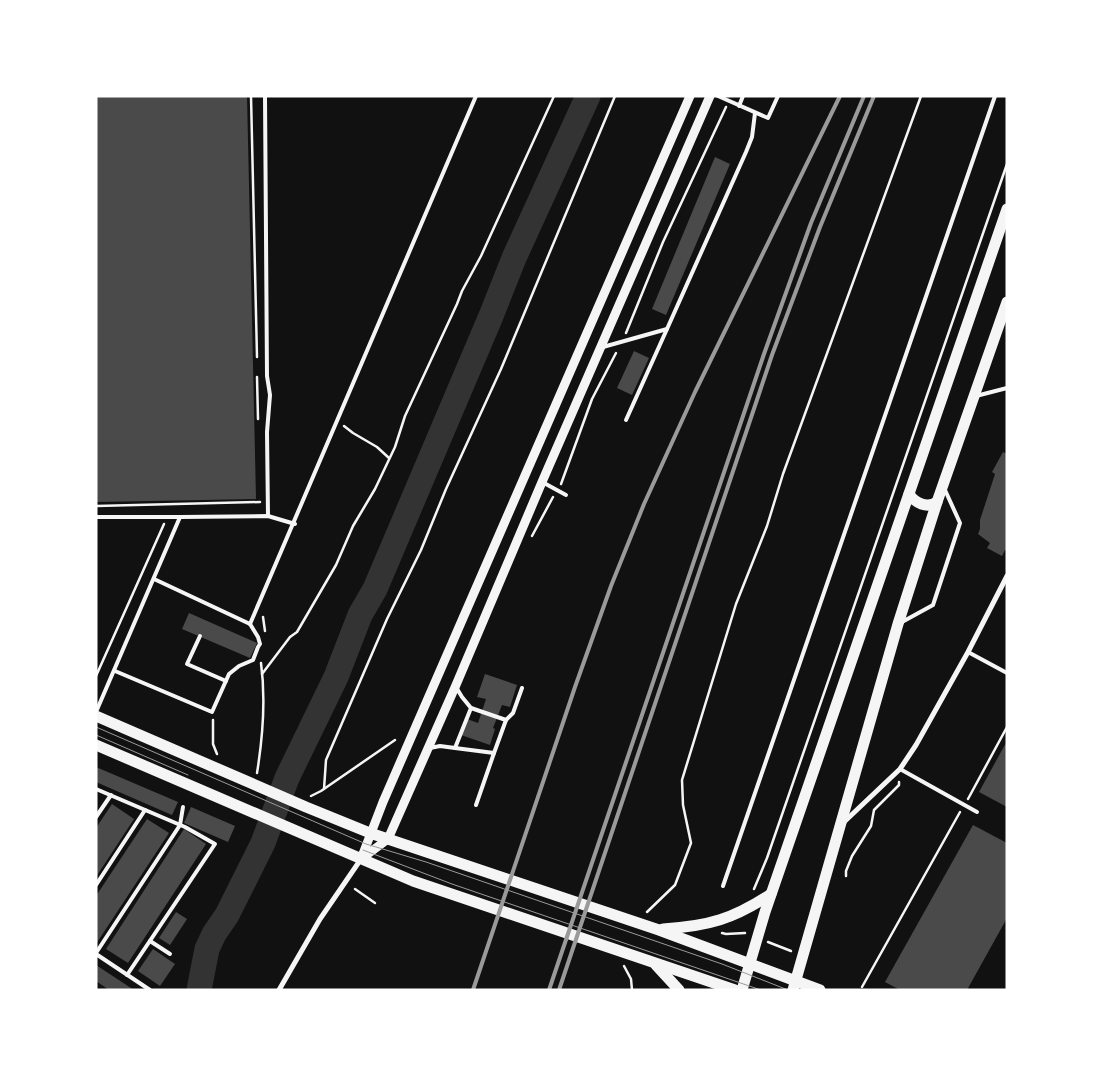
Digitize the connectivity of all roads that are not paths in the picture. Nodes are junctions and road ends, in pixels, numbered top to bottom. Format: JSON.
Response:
{"nodes":[{"id":1,"x":265,"y":96,"type":"edge"},
{"id":2,"x":476,"y":96,"type":"edge"},
{"id":3,"x":690,"y":96,"type":"edge"},
{"id":4,"x":710,"y":96,"type":"edge"},
{"id":5,"x":718,"y":96,"type":"edge"},
{"id":6,"x":743,"y":96,"type":"edge"},
{"id":7,"x":778,"y":96,"type":"edge"},
{"id":8,"x":995,"y":96,"type":"edge"},
{"id":9,"x":739,"y":106,"type":"junction"},
{"id":10,"x":755,"y":113,"type":"junction"},
{"id":11,"x":1007,"y":209,"type":"edge"},
{"id":12,"x":1007,"y":302,"type":"edge"},
{"id":13,"x":667,"y":329,"type":"junction"},
{"id":14,"x":601,"y":347,"type":"junction"},
{"id":15,"x":1007,"y":388,"type":"edge"},
{"id":16,"x":974,"y":397,"type":"junction"},
{"id":17,"x":626,"y":420,"type":"dead end"},
{"id":18,"x":542,"y":482,"type":"junction"},
{"id":19,"x":943,"y":486,"type":"junction"},
{"id":20,"x":909,"y":494,"type":"junction"},
{"id":21,"x":566,"y":495,"type":"dead end"},
{"id":22,"x":937,"y":502,"type":"junction"},
{"id":23,"x":268,"y":516,"type":"junction"},
{"id":24,"x":96,"y":517,"type":"edge"},
{"id":25,"x":180,"y":517,"type":"junction"},
{"id":26,"x":295,"y":524,"type":"junction"},
{"id":27,"x":1007,"y":576,"type":"edge"},
{"id":28,"x":154,"y":579,"type":"junction"},
{"id":29,"x":250,"y":624,"type":"junction"},
{"id":30,"x":898,"y":624,"type":"junction"},
{"id":31,"x":200,"y":636,"type":"dead end"},
{"id":32,"x":968,"y":652,"type":"junction"},
{"id":33,"x":115,"y":671,"type":"junction"},
{"id":34,"x":1007,"y":673,"type":"edge"},
{"id":35,"x":226,"y":681,"type":"junction"},
{"id":36,"x":456,"y":686,"type":"junction"},
{"id":37,"x":522,"y":688,"type":"dead end"},
{"id":38,"x":471,"y":708,"type":"junction"},
{"id":39,"x":96,"y":712,"type":"edge"},
{"id":40,"x":96,"y":716,"type":"edge"},
{"id":41,"x":506,"y":720,"type":"junction"},
{"id":42,"x":96,"y":745,"type":"edge"},
{"id":43,"x":427,"y":748,"type":"junction"},
{"id":44,"x":455,"y":748,"type":"junction"},
{"id":45,"x":494,"y":753,"type":"junction"},
{"id":46,"x":900,"y":769,"type":"junction"},
{"id":47,"x":96,"y":789,"type":"edge"},
{"id":48,"x":111,"y":795,"type":"junction"},
{"id":49,"x":476,"y":805,"type":"dead end"},
{"id":50,"x":182,"y":807,"type":"dead end"},
{"id":51,"x":145,"y":810,"type":"junction"},
{"id":52,"x":977,"y":812,"type":"dead end"},
{"id":53,"x":96,"y":817,"type":"edge"},
{"id":54,"x":841,"y":824,"type":"junction"},
{"id":55,"x":180,"y":825,"type":"junction"},
{"id":56,"x":370,"y":833,"type":"junction"},
{"id":57,"x":388,"y":839,"type":"junction"},
{"id":58,"x":361,"y":859,"type":"junction"},
{"id":59,"x":96,"y":884,"type":"edge"},
{"id":60,"x":723,"y":886,"type":"dead end"},
{"id":61,"x":771,"y":894,"type":"junction"},
{"id":62,"x":659,"y":930,"type":"junction"},
{"id":63,"x":150,"y":940,"type":"junction"},
{"id":64,"x":96,"y":953,"type":"edge"},
{"id":65,"x":170,"y":954,"type":"dead end"},
{"id":66,"x":653,"y":962,"type":"junction"},
{"id":67,"x":749,"y":963,"type":"junction"},
{"id":68,"x":127,"y":975,"type":"junction"},
{"id":69,"x":795,"y":985,"type":"edge"},
{"id":70,"x":150,"y":990,"type":"edge"},
{"id":71,"x":279,"y":990,"type":"edge"},
{"id":72,"x":679,"y":990,"type":"edge"},
{"id":73,"x":735,"y":990,"type":"edge"},
{"id":74,"x":742,"y":990,"type":"edge"},
{"id":75,"x":820,"y":990,"type":"edge"}],
"edges":[{"from":1,"to":23,"type":"lane"},
{"from":2,"to":26,"type":"lane"},
{"from":3,"to":56,"type":"street"},
{"from":4,"to":14,"type":"street"},
{"from":5,"to":9,"type":"lane"},
{"from":6,"to":9,"type":"lane"},
{"from":7,"to":10,"type":"lane"},
{"from":8,"to":60,"type":"lane"},
{"from":9,"to":10,"type":"lane"},
{"from":10,"to":13,"type":"lane"},
{"from":11,"to":20,"type":"main road"},
{"from":12,"to":16,"type":"main road"},
{"from":13,"to":14,"type":"lane"},
{"from":13,"to":17,"type":"lane"},
{"from":14,"to":18,"type":"street"},
{"from":15,"to":16,"type":"lane"},
{"from":16,"to":19,"type":"main road"},
{"from":18,"to":21,"type":"lane"},
{"from":18,"to":36,"type":"street"},
{"from":19,"to":22,"type":"main road"},
{"from":19,"to":30,"type":"lane"},
{"from":20,"to":22,"type":"main road"},
{"from":20,"to":61,"type":"main road"},
{"from":22,"to":30,"type":"main road"},
{"from":23,"to":25,"type":"lane"},
{"from":23,"to":26,"type":"lane"},
{"from":24,"to":25,"type":"lane"},
{"from":25,"to":28,"type":"lane"},
{"from":26,"to":29,"type":"lane"},
{"from":27,"to":32,"type":"street"},
{"from":28,"to":29,"type":"lane"},
{"from":28,"to":33,"type":"lane"},
{"from":29,"to":35,"type":"lane"},
{"from":30,"to":54,"type":"main road"},
{"from":31,"to":35,"type":"lane"},
{"from":32,"to":34,"type":"lane"},
{"from":32,"to":46,"type":"street"},
{"from":33,"to":35,"type":"lane"},
{"from":33,"to":39,"type":"lane"},
{"from":36,"to":38,"type":"lane"},
{"from":36,"to":43,"type":"street"},
{"from":37,"to":41,"type":"lane"},
{"from":38,"to":41,"type":"lane"},
{"from":38,"to":44,"type":"lane"},
{"from":40,"to":56,"type":"main road"},
{"from":41,"to":45,"type":"lane"},
{"from":42,"to":58,"type":"main road"},
{"from":43,"to":44,"type":"lane"},
{"from":43,"to":57,"type":"street"},
{"from":44,"to":45,"type":"lane"},
{"from":45,"to":49,"type":"lane"},
{"from":46,"to":52,"type":"lane"},
{"from":46,"to":54,"type":"street"},
{"from":47,"to":48,"type":"lane"},
{"from":48,"to":51,"type":"lane"},
{"from":48,"to":53,"type":"lane"},
{"from":50,"to":55,"type":"lane"},
{"from":51,"to":55,"type":"lane"},
{"from":51,"to":59,"type":"lane"},
{"from":54,"to":69,"type":"main road"},
{"from":55,"to":63,"type":"lane"},
{"from":55,"to":64,"type":"lane"},
{"from":56,"to":57,"type":"main road"},
{"from":56,"to":58,"type":"street"},
{"from":57,"to":58,"type":"street"},
{"from":57,"to":62,"type":"main road"},
{"from":58,"to":66,"type":"main road"},
{"from":58,"to":71,"type":"street"},
{"from":61,"to":62,"type":"main road"},
{"from":61,"to":67,"type":"main road"},
{"from":62,"to":67,"type":"main road"},
{"from":63,"to":65,"type":"lane"},
{"from":63,"to":68,"type":"lane"},
{"from":64,"to":68,"type":"lane"},
{"from":66,"to":72,"type":"main road"},
{"from":66,"to":73,"type":"main road"},
{"from":67,"to":69,"type":"main road"},
{"from":67,"to":74,"type":"main road"},
{"from":68,"to":70,"type":"lane"},
{"from":69,"to":75,"type":"main road"}]}
